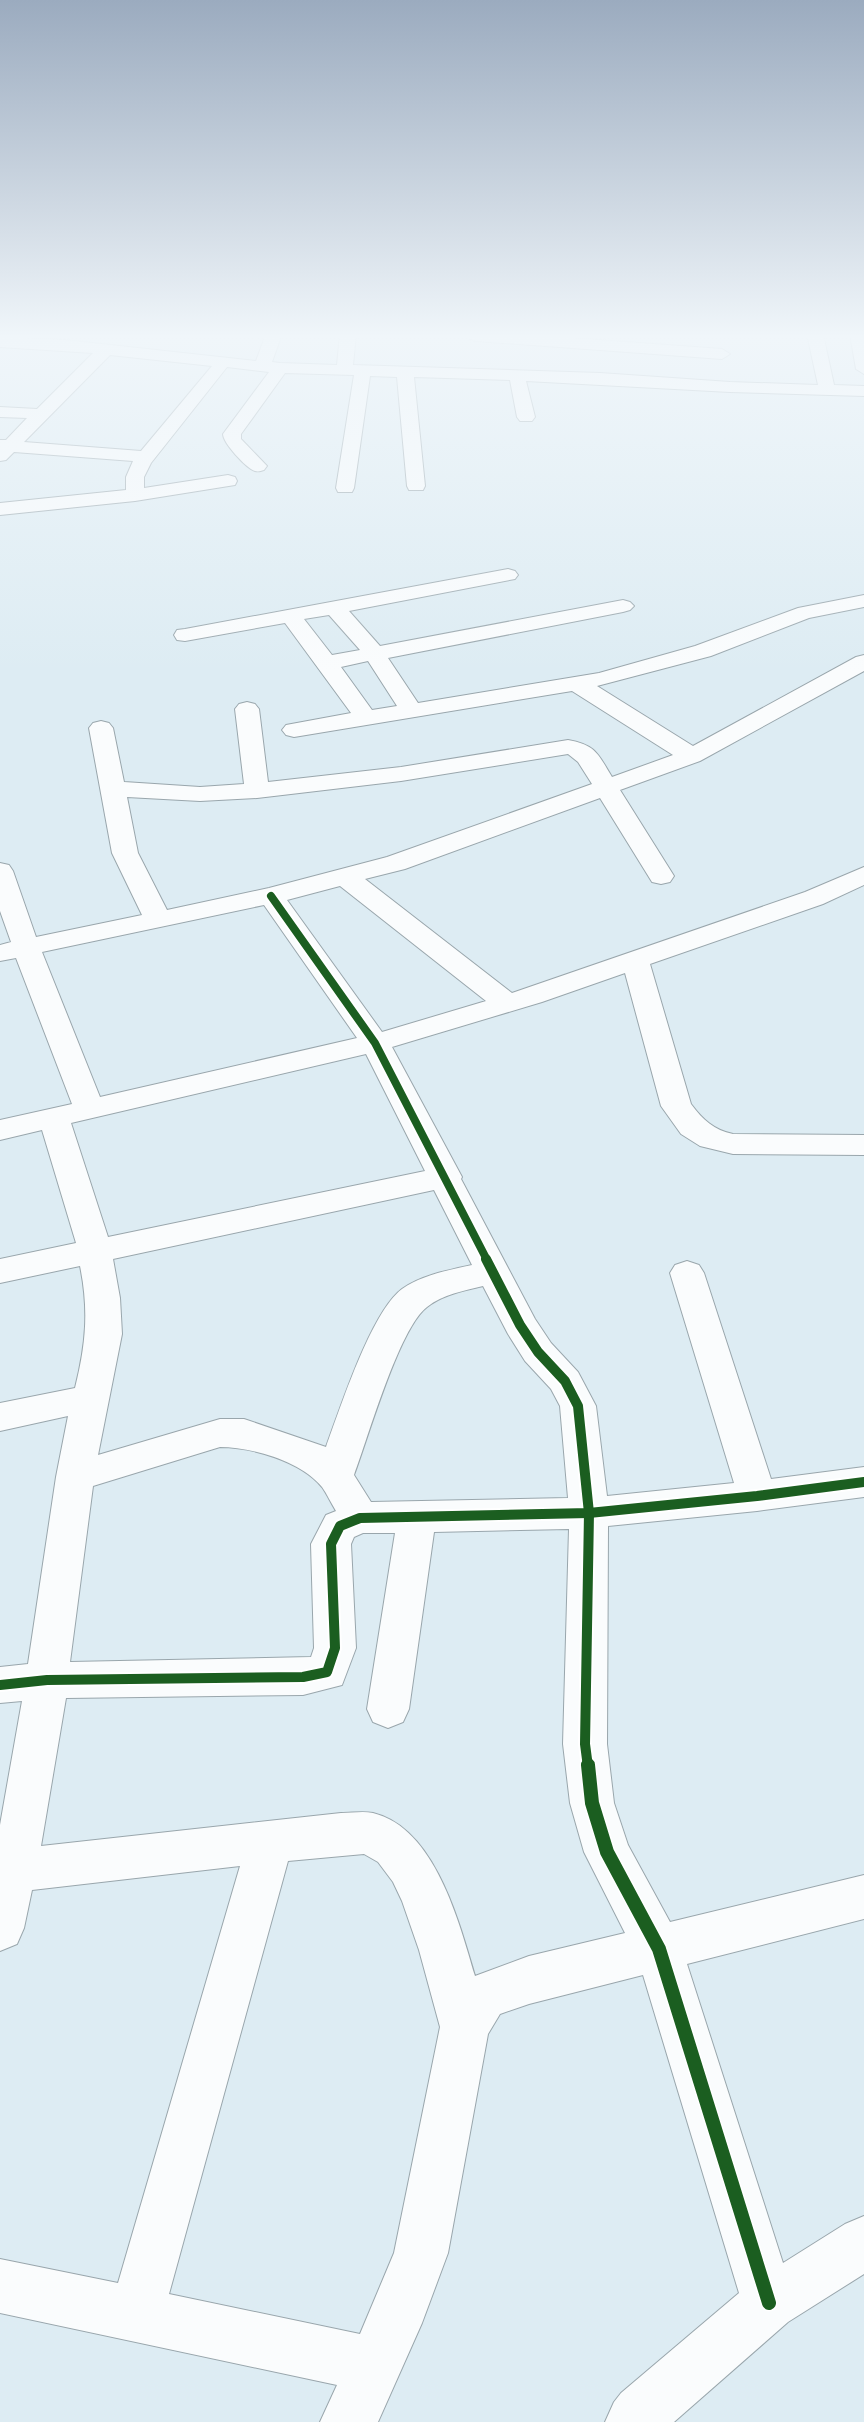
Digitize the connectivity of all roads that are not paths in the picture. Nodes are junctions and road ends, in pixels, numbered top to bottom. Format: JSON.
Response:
{"nodes":[{"id":1,"x":154,"y":447,"type":"edge"},
{"id":2,"x":237,"y":447,"type":"edge"},
{"id":3,"x":351,"y":447,"type":"edge"},
{"id":4,"x":412,"y":447,"type":"edge"},
{"id":5,"x":3,"y":449,"type":"edge"},
{"id":6,"x":146,"y":457,"type":"junction"},
{"id":7,"x":258,"y":466,"type":"dead end"},
{"id":8,"x":228,"y":481,"type":"dead end"},
{"id":9,"x":416,"y":486,"type":"dead end"},
{"id":10,"x":345,"y":488,"type":"dead end"},
{"id":11,"x":135,"y":495,"type":"junction"},
{"id":12,"x":0,"y":509,"type":"edge"},
{"id":13,"x":508,"y":575,"type":"dead end"},
{"id":14,"x":864,"y":601,"type":"edge"},
{"id":15,"x":623,"y":606,"type":"dead end"},
{"id":16,"x":335,"y":608,"type":"junction"},
{"id":17,"x":291,"y":616,"type":"junction"},
{"id":18,"x":185,"y":634,"type":"dead end"},
{"id":19,"x":374,"y":654,"type":"junction"},
{"id":20,"x":864,"y":662,"type":"edge"},
{"id":21,"x":326,"y":663,"type":"junction"},
{"id":22,"x":577,"y":684,"type":"junction"},
{"id":23,"x":247,"y":709,"type":"dead end"},
{"id":24,"x":411,"y":710,"type":"junction"},
{"id":25,"x":365,"y":717,"type":"junction"},
{"id":26,"x":101,"y":728,"type":"dead end"},
{"id":27,"x":294,"y":730,"type":"dead end"},
{"id":28,"x":692,"y":756,"type":"junction"},
{"id":29,"x":606,"y":788,"type":"junction"},
{"id":30,"x":112,"y":789,"type":"junction"},
{"id":31,"x":257,"y":791,"type":"junction"},
{"id":32,"x":0,"y":870,"type":"edge"},
{"id":33,"x":864,"y":875,"type":"edge"},
{"id":34,"x":661,"y":876,"type":"dead end"},
{"id":35,"x":345,"y":877,"type":"junction"},
{"id":36,"x":271,"y":896,"type":"junction"},
{"id":37,"x":158,"y":919,"type":"junction"},
{"id":38,"x":13,"y":950,"type":"edge"},
{"id":39,"x":635,"y":960,"type":"junction"},
{"id":40,"x":507,"y":1004,"type":"junction"},
{"id":41,"x":375,"y":1042,"type":"junction"},
{"id":42,"x":71,"y":1113,"type":"junction"},
{"id":43,"x":0,"y":1130,"type":"edge"},
{"id":44,"x":864,"y":1145,"type":"edge"},
{"id":45,"x":446,"y":1177,"type":"junction"},
{"id":46,"x":96,"y":1252,"type":"junction"},
{"id":47,"x":0,"y":1271,"type":"edge"},
{"id":48,"x":491,"y":1272,"type":"junction"},
{"id":49,"x":687,"y":1273,"type":"dead end"},
{"id":50,"x":90,"y":1398,"type":"junction"},
{"id":51,"x":0,"y":1417,"type":"edge"},
{"id":52,"x":335,"y":1476,"type":"junction"},
{"id":53,"x":75,"y":1477,"type":"junction"},
{"id":54,"x":864,"y":1482,"type":"edge"},
{"id":55,"x":757,"y":1496,"type":"junction"},
{"id":56,"x":589,"y":1513,"type":"junction"},
{"id":57,"x":417,"y":1517,"type":"junction"},
{"id":58,"x":360,"y":1518,"type":"junction"},
{"id":59,"x":47,"y":1680,"type":"junction"},
{"id":60,"x":0,"y":1685,"type":"edge"},
{"id":61,"x":388,"y":1709,"type":"dead end"},
{"id":62,"x":270,"y":1842,"type":"junction"},
{"id":63,"x":7,"y":1869,"type":"edge"},
{"id":64,"x":864,"y":1897,"type":"edge"},
{"id":65,"x":0,"y":1928,"type":"edge"},
{"id":66,"x":659,"y":1948,"type":"junction"},
{"id":67,"x":465,"y":2027,"type":"junction"},
{"id":68,"x":864,"y":2243,"type":"edge"},
{"id":69,"x":0,"y":2286,"type":"edge"},
{"id":70,"x":769,"y":2303,"type":"junction"},
{"id":71,"x":136,"y":2314,"type":"junction"},
{"id":72,"x":375,"y":2365,"type":"junction"},
{"id":73,"x":349,"y":2422,"type":"edge"},
{"id":74,"x":634,"y":2422,"type":"edge"}],
"edges":[{"from":1,"to":6,"type":"street"},
{"from":2,"to":7,"type":"street"},
{"from":3,"to":10,"type":"street"},
{"from":4,"to":9,"type":"street"},
{"from":5,"to":6,"type":"street"},
{"from":6,"to":11,"type":"street"},
{"from":8,"to":11,"type":"street"},
{"from":11,"to":12,"type":"street"},
{"from":13,"to":16,"type":"street"},
{"from":14,"to":22,"type":"street"},
{"from":15,"to":19,"type":"street"},
{"from":16,"to":17,"type":"street"},
{"from":16,"to":19,"type":"street"},
{"from":17,"to":18,"type":"street"},
{"from":17,"to":21,"type":"street"},
{"from":19,"to":21,"type":"street"},
{"from":19,"to":24,"type":"street"},
{"from":20,"to":28,"type":"street"},
{"from":21,"to":25,"type":"street"},
{"from":22,"to":24,"type":"street"},
{"from":22,"to":28,"type":"street"},
{"from":23,"to":31,"type":"street"},
{"from":24,"to":25,"type":"street"},
{"from":25,"to":27,"type":"street"},
{"from":26,"to":30,"type":"street"},
{"from":28,"to":29,"type":"street"},
{"from":29,"to":31,"type":"street"},
{"from":29,"to":34,"type":"street"},
{"from":29,"to":35,"type":"street"},
{"from":30,"to":31,"type":"street"},
{"from":30,"to":37,"type":"street"},
{"from":32,"to":38,"type":"street"},
{"from":33,"to":39,"type":"street"},
{"from":35,"to":36,"type":"street"},
{"from":35,"to":40,"type":"street"},
{"from":36,"to":37,"type":"street"},
{"from":36,"to":41,"type":"street"},
{"from":37,"to":38,"type":"street"},
{"from":38,"to":42,"type":"street"},
{"from":39,"to":40,"type":"street"},
{"from":39,"to":44,"type":"street"},
{"from":40,"to":41,"type":"street"},
{"from":41,"to":42,"type":"street"},
{"from":41,"to":45,"type":"street"},
{"from":42,"to":43,"type":"street"},
{"from":42,"to":46,"type":"street"},
{"from":45,"to":46,"type":"street"},
{"from":45,"to":48,"type":"street"},
{"from":46,"to":47,"type":"street"},
{"from":46,"to":50,"type":"street"},
{"from":48,"to":52,"type":"street"},
{"from":48,"to":56,"type":"street"},
{"from":49,"to":55,"type":"street"},
{"from":50,"to":51,"type":"street"},
{"from":50,"to":53,"type":"street"},
{"from":52,"to":53,"type":"street"},
{"from":52,"to":58,"type":"street"},
{"from":53,"to":59,"type":"street"},
{"from":54,"to":55,"type":"street"},
{"from":55,"to":56,"type":"street"},
{"from":56,"to":57,"type":"street"},
{"from":56,"to":66,"type":"street"},
{"from":57,"to":58,"type":"street"},
{"from":57,"to":61,"type":"street"},
{"from":58,"to":59,"type":"street"},
{"from":59,"to":60,"type":"street"},
{"from":59,"to":63,"type":"street"},
{"from":62,"to":63,"type":"street"},
{"from":62,"to":67,"type":"street"},
{"from":62,"to":71,"type":"street"},
{"from":63,"to":65,"type":"street"},
{"from":64,"to":66,"type":"street"},
{"from":66,"to":67,"type":"street"},
{"from":66,"to":70,"type":"street"},
{"from":67,"to":72,"type":"street"},
{"from":68,"to":70,"type":"street"},
{"from":69,"to":71,"type":"street"},
{"from":70,"to":74,"type":"street"},
{"from":71,"to":72,"type":"street"},
{"from":72,"to":73,"type":"street"}]}
